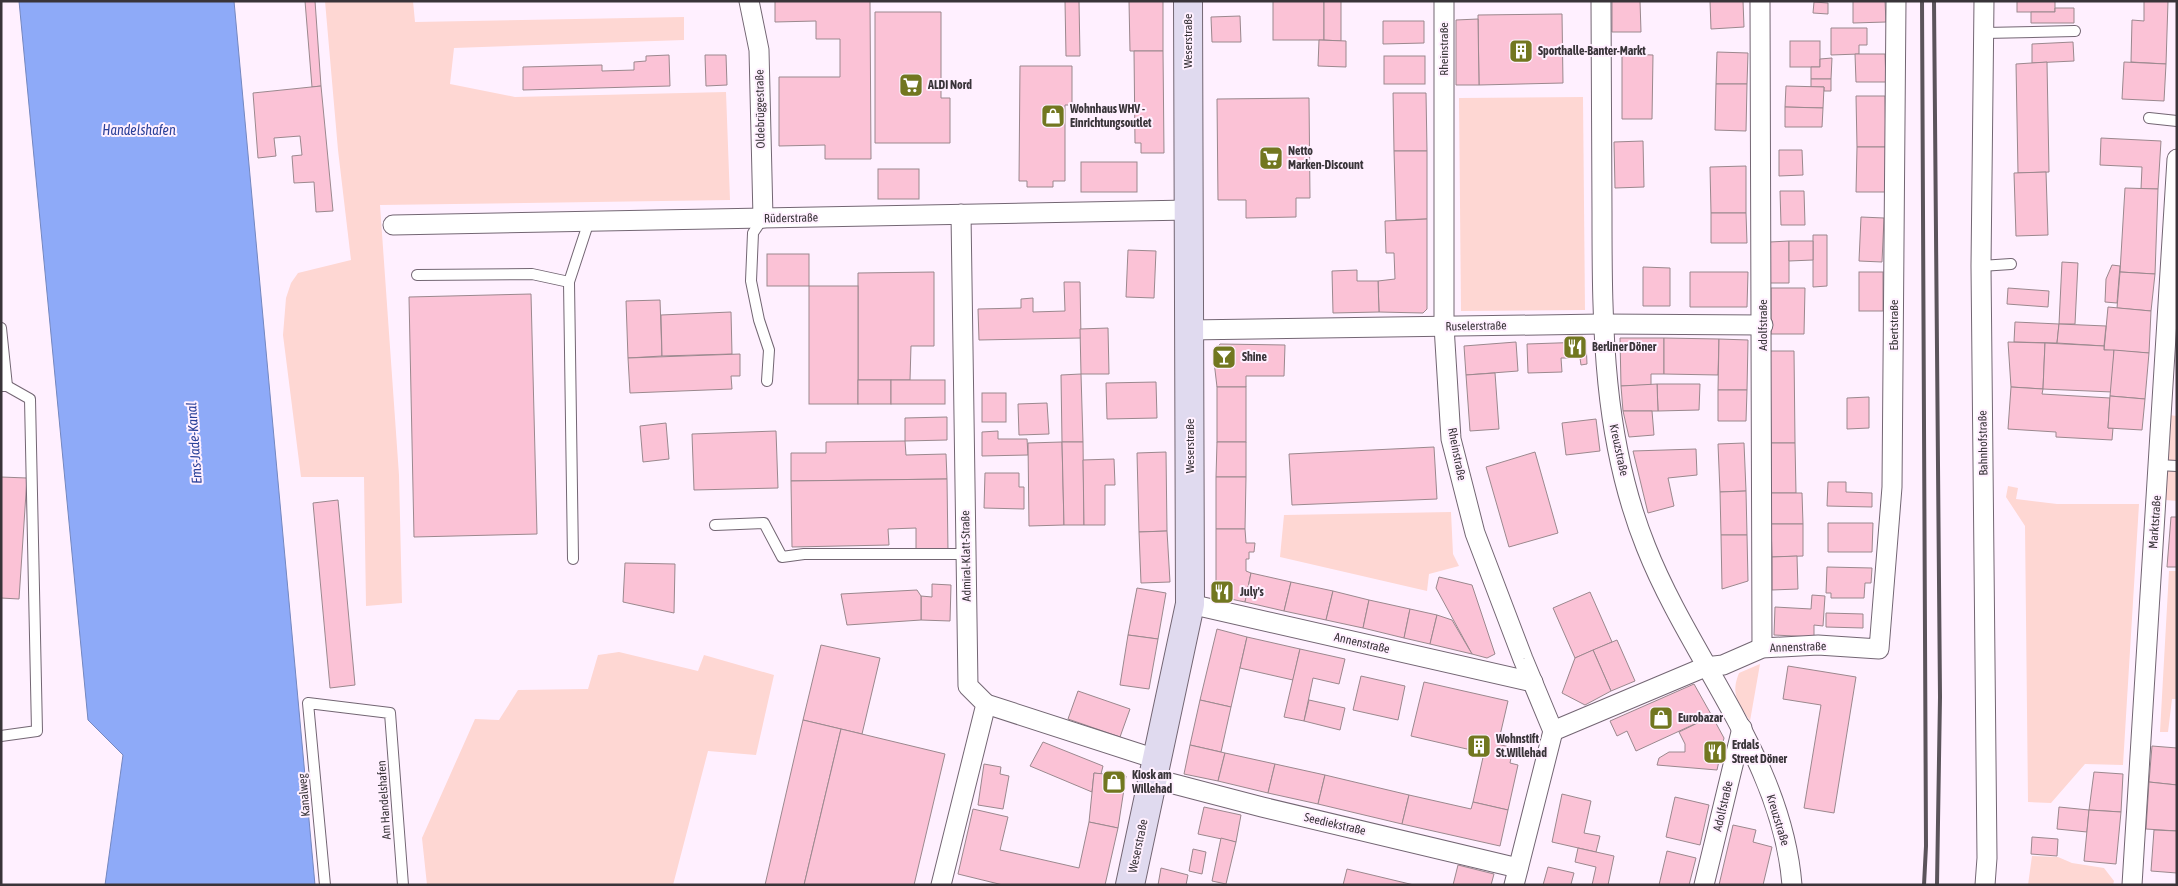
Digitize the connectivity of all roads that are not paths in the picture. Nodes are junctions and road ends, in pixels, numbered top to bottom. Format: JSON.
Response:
{"nodes":[{"id":1,"x":750,"y":1,"type":"edge"},
{"id":2,"x":1188,"y":1,"type":"edge"},
{"id":3,"x":1444,"y":1,"type":"edge"},
{"id":4,"x":1601,"y":1,"type":"edge"},
{"id":5,"x":1760,"y":1,"type":"edge"},
{"id":6,"x":1896,"y":1,"type":"edge"},
{"id":7,"x":1984,"y":1,"type":"edge"},
{"id":8,"x":2075,"y":31,"type":"dead end"},
{"id":9,"x":1984,"y":33,"type":"junction"},
{"id":10,"x":2149,"y":118,"type":"dead end"},
{"id":11,"x":2177,"y":121,"type":"edge"},
{"id":12,"x":2177,"y":159,"type":"edge"},
{"id":13,"x":1188,"y":210,"type":"junction"},
{"id":14,"x":962,"y":214,"type":"junction"},
{"id":15,"x":763,"y":218,"type":"junction"},
{"id":16,"x":589,"y":221,"type":"junction"},
{"id":17,"x":393,"y":225,"type":"dead end"},
{"id":18,"x":2011,"y":264,"type":"dead end"},
{"id":19,"x":1981,"y":266,"type":"junction"},
{"id":20,"x":417,"y":274,"type":"dead end"},
{"id":21,"x":569,"y":282,"type":"junction"},
{"id":22,"x":1602,"y":324,"type":"junction"},
{"id":23,"x":1763,"y":324,"type":"junction"},
{"id":24,"x":1444,"y":326,"type":"junction"},
{"id":25,"x":1,"y":328,"type":"edge"},
{"id":26,"x":1189,"y":330,"type":"junction"},
{"id":27,"x":767,"y":381,"type":"dead end"},
{"id":28,"x":4,"y":386,"type":"edge"},
{"id":29,"x":2170,"y":404,"type":"edge"},
{"id":30,"x":2158,"y":465,"type":"junction"},
{"id":31,"x":2177,"y":466,"type":"edge"},
{"id":32,"x":715,"y":524,"type":"dead end"},
{"id":33,"x":966,"y":554,"type":"junction"},
{"id":34,"x":573,"y":559,"type":"dead end"},
{"id":35,"x":1190,"y":604,"type":"junction"},
{"id":36,"x":1762,"y":648,"type":"junction"},
{"id":37,"x":1879,"y":648,"type":"joint"},
{"id":38,"x":1706,"y":667,"type":"junction"},
{"id":39,"x":1533,"y":682,"type":"junction"},
{"id":40,"x":308,"y":704,"type":"joint"},
{"id":41,"x":986,"y":704,"type":"junction"},
{"id":42,"x":1742,"y":728,"type":"junction"},
{"id":43,"x":1553,"y":731,"type":"junction"},
{"id":44,"x":1,"y":736,"type":"edge"},
{"id":45,"x":1154,"y":768,"type":"junction"},
{"id":46,"x":1516,"y":876,"type":"edge"},
{"id":47,"x":324,"y":885,"type":"edge"},
{"id":48,"x":403,"y":885,"type":"edge"},
{"id":49,"x":941,"y":885,"type":"edge"},
{"id":50,"x":1130,"y":885,"type":"edge"},
{"id":51,"x":1704,"y":885,"type":"edge"},
{"id":52,"x":1792,"y":885,"type":"edge"},
{"id":53,"x":1984,"y":885,"type":"edge"},
{"id":54,"x":2132,"y":885,"type":"edge"}],
"edges":[{"from":1,"to":15,"type":"street","name":"Oldebrüggestraße"},
{"from":2,"to":13,"type":"street","name":"Weserstraße"},
{"from":3,"to":24,"type":"street","name":"Rheinstraße"},
{"from":4,"to":22,"type":"street","name":"Kreuzstraße"},
{"from":5,"to":23,"type":"street","name":"Adolfstraße"},
{"from":6,"to":37,"type":"street","name":"Ebertstraße"},
{"from":7,"to":9,"type":"street","name":"Bahnhofstraße"},
{"from":8,"to":9,"type":"lane"},
{"from":9,"to":19,"type":"street","name":"Bahnhofstraße"},
{"from":10,"to":11,"type":"lane"},
{"from":12,"to":29,"type":"street","name":"Marktstraße"},
{"from":13,"to":14,"type":"street","name":"Rüderstraße"},
{"from":13,"to":26,"type":"street","name":"Weserstraße"},
{"from":14,"to":15,"type":"street","name":"Rüderstraße"},
{"from":14,"to":33,"type":"street","name":"Admiral-Klatt-Straße"},
{"from":15,"to":16,"type":"street","name":"Rüderstraße"},
{"from":15,"to":27,"type":"lane"},
{"from":16,"to":17,"type":"street","name":"Rüderstraße"},
{"from":16,"to":21,"type":"lane"},
{"from":18,"to":19,"type":"lane"},
{"from":19,"to":53,"type":"street","name":"Bahnhofstraße"},
{"from":20,"to":21,"type":"lane"},
{"from":21,"to":34,"type":"lane"},
{"from":22,"to":23,"type":"street","name":"Ruselerstraße"},
{"from":22,"to":24,"type":"street","name":"Ruselerstraße"},
{"from":22,"to":38,"type":"street","name":"Kreuzstraße"},
{"from":23,"to":36,"type":"street","name":"Adolfstraße"},
{"from":24,"to":26,"type":"street","name":"Ruselerstraße"},
{"from":24,"to":39,"type":"street","name":"Rheinstraße"},
{"from":25,"to":28,"type":"lane"},
{"from":26,"to":35,"type":"street","name":"Weserstraße"},
{"from":28,"to":44,"type":"lane"},
{"from":29,"to":30,"type":"street","name":"Marktstraße"},
{"from":30,"to":31,"type":"lane"},
{"from":30,"to":54,"type":"street","name":"Marktstraße"},
{"from":32,"to":33,"type":"lane"},
{"from":33,"to":41,"type":"street","name":"Admiral-Klatt-Straße"},
{"from":35,"to":39,"type":"street","name":"Annenstraße"},
{"from":35,"to":45,"type":"street","name":"Weserstraße"},
{"from":36,"to":37,"type":"street","name":"Annenstraße"},
{"from":36,"to":38,"type":"street","name":"Annenstraße"},
{"from":38,"to":42,"type":"street","name":"Kreuzstraße"},
{"from":38,"to":43,"type":"street","name":"Annenstraße"},
{"from":39,"to":43,"type":"street","name":"Rheinstraße"},
{"from":40,"to":47,"type":"lane","name":"Kanalweg"},
{"from":40,"to":48,"type":"lane","name":"Am Handelshafen"},
{"from":41,"to":45,"type":"street","name":"Seediekstraße"},
{"from":41,"to":49,"type":"street"},
{"from":42,"to":51,"type":"street","name":"Adolfstraße"},
{"from":42,"to":52,"type":"street","name":"Kreuzstraße"},
{"from":43,"to":46,"type":"street"},
{"from":45,"to":46,"type":"street","name":"Seediekstraße"},
{"from":45,"to":50,"type":"street","name":"Weserstraße"}]}
